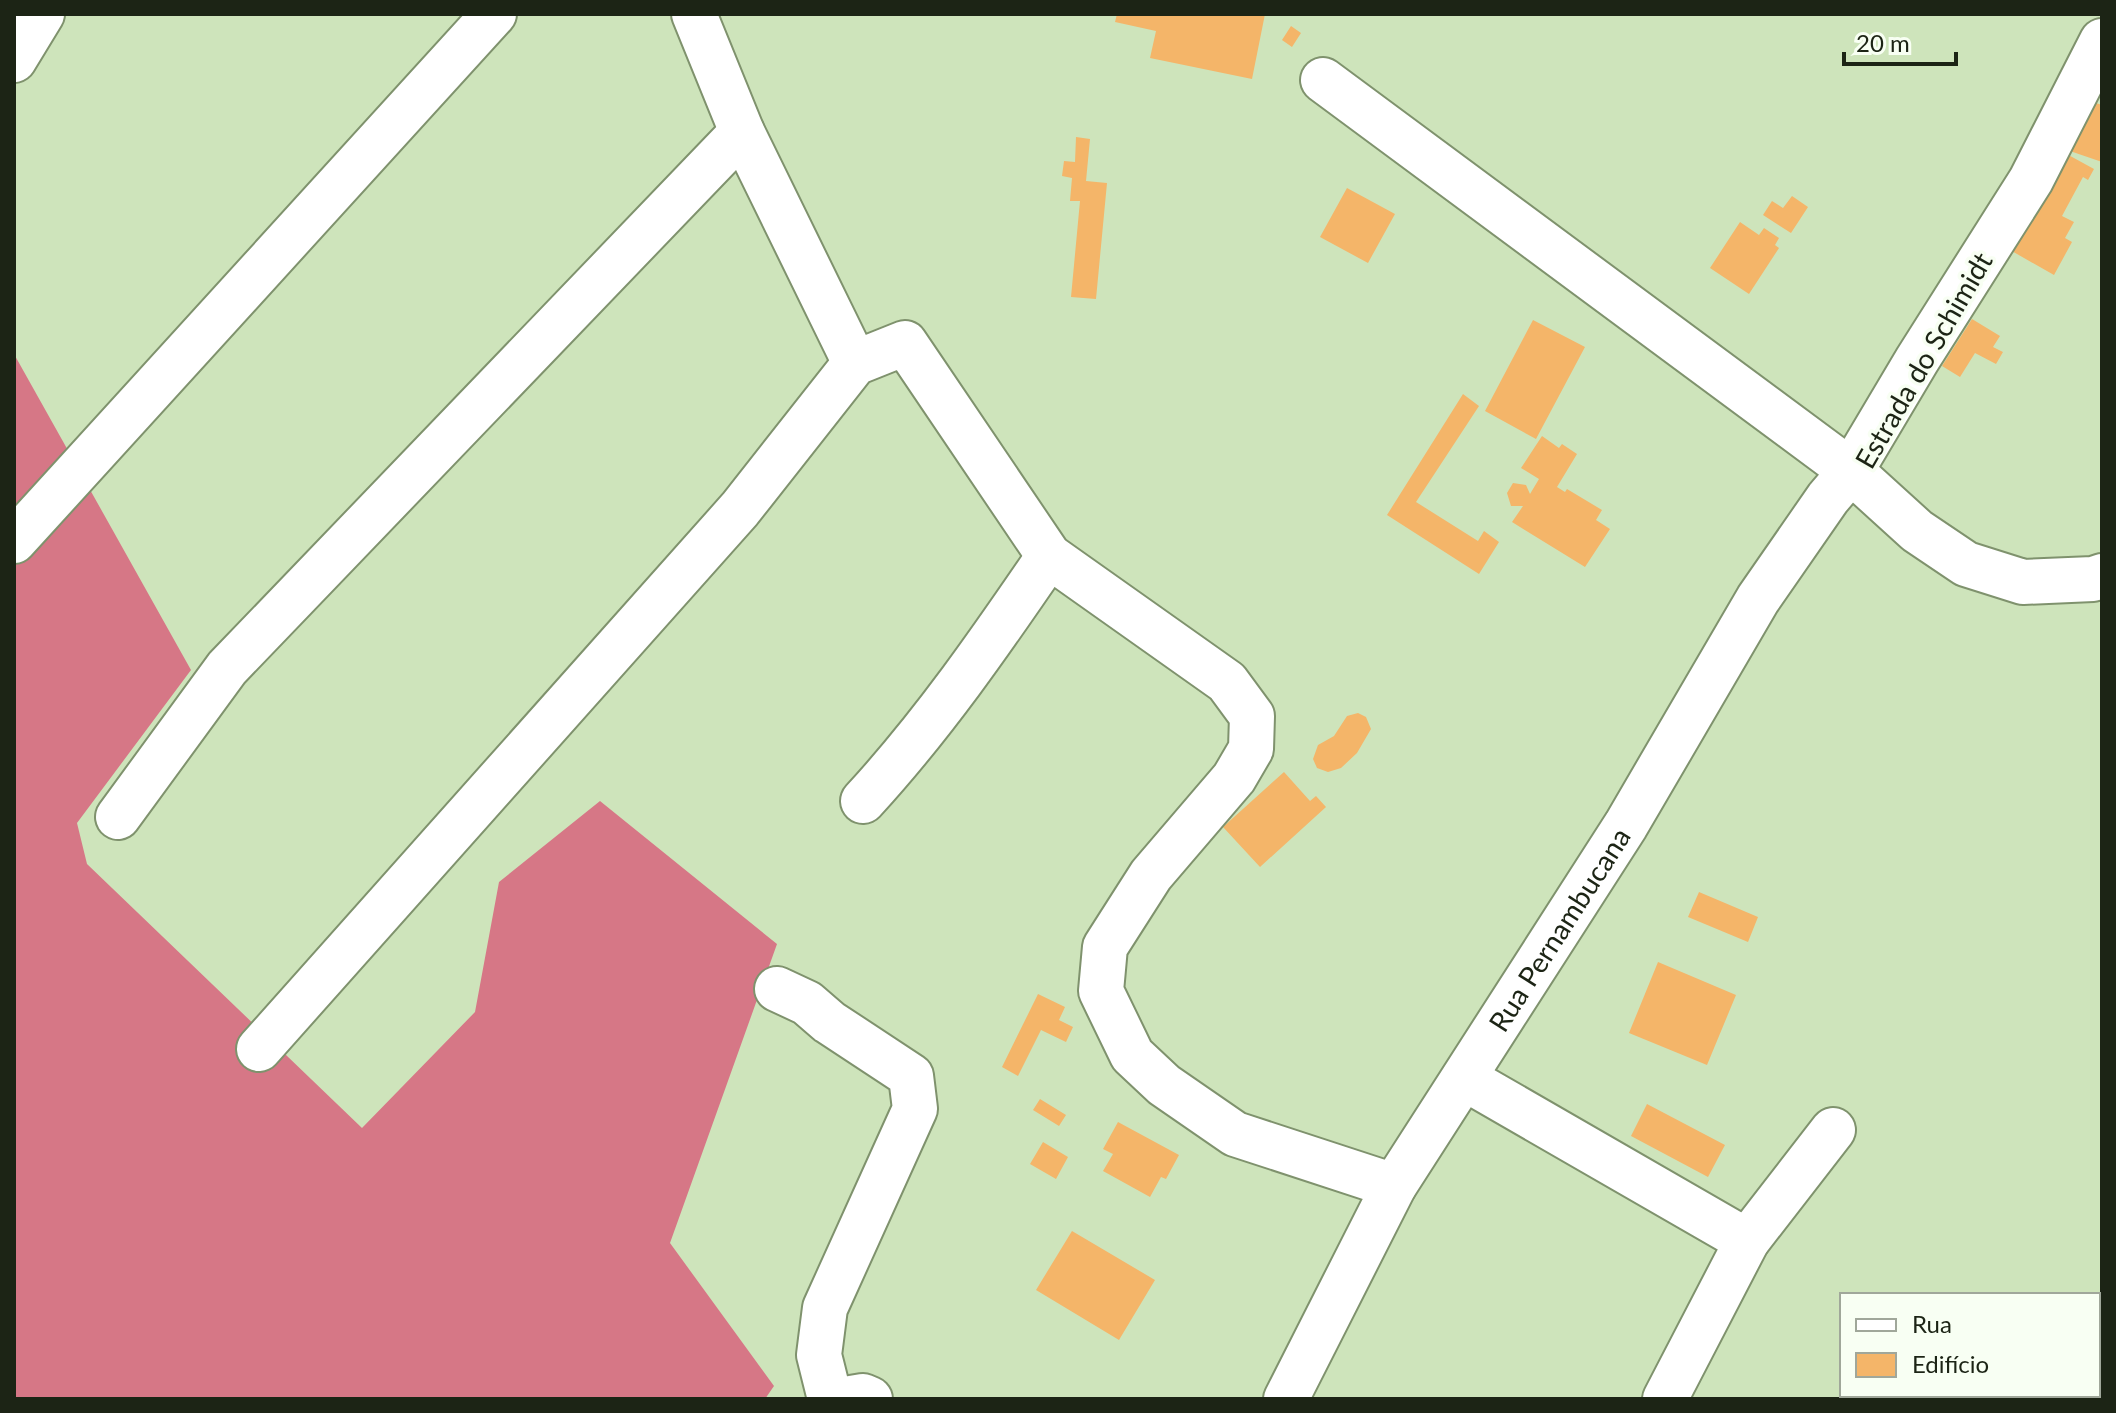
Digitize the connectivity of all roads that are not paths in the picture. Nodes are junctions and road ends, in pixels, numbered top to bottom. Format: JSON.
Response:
{"nodes":[{"id":1,"x":42,"y":14,"type":"edge"},
{"id":2,"x":494,"y":14,"type":"edge"},
{"id":3,"x":694,"y":14,"type":"edge"},
{"id":4,"x":2102,"y":41,"type":"edge"},
{"id":5,"x":14,"y":60,"type":"edge"},
{"id":6,"x":1323,"y":80,"type":"dead end"},
{"id":7,"x":742,"y":132,"type":"junction"},
{"id":8,"x":855,"y":363,"type":"junction"},
{"id":9,"x":1851,"y":471,"type":"junction"},
{"id":10,"x":14,"y":541,"type":"edge"},
{"id":11,"x":1049,"y":556,"type":"junction"},
{"id":12,"x":2102,"y":576,"type":"edge"},
{"id":13,"x":863,"y":801,"type":"dead end"},
{"id":14,"x":118,"y":817,"type":"dead end"},
{"id":15,"x":777,"y":989,"type":"dead end"},
{"id":16,"x":259,"y":1049,"type":"dead end"},
{"id":17,"x":1464,"y":1078,"type":"junction"},
{"id":18,"x":1833,"y":1130,"type":"dead end"},
{"id":19,"x":1394,"y":1186,"type":"junction"},
{"id":20,"x":1747,"y":1241,"type":"junction"},
{"id":21,"x":830,"y":1399,"type":"edge"},
{"id":22,"x":845,"y":1399,"type":"edge"},
{"id":23,"x":870,"y":1399,"type":"edge"},
{"id":24,"x":1286,"y":1399,"type":"edge"},
{"id":25,"x":1665,"y":1399,"type":"edge"}],
"edges":[{"from":1,"to":5,"type":"street"},
{"from":2,"to":10,"type":"street"},
{"from":3,"to":7,"type":"street"},
{"from":4,"to":9,"type":"street","name":"Estrada do Schimidt"},
{"from":6,"to":9,"type":"street"},
{"from":7,"to":8,"type":"street"},
{"from":7,"to":14,"type":"street"},
{"from":8,"to":11,"type":"street"},
{"from":8,"to":16,"type":"street"},
{"from":9,"to":12,"type":"street","name":"Estrada do Schimidt"},
{"from":9,"to":17,"type":"street","name":"Rua Pernambucana"},
{"from":11,"to":13,"type":"street"},
{"from":11,"to":19,"type":"street"},
{"from":15,"to":21,"type":"street"},
{"from":17,"to":19,"type":"street","name":"Rua Pernambucana"},
{"from":17,"to":20,"type":"street"},
{"from":18,"to":20,"type":"street"},
{"from":19,"to":24,"type":"street","name":"Rua Pernambucana"},
{"from":20,"to":25,"type":"street"},
{"from":22,"to":23,"type":"street"}]}
